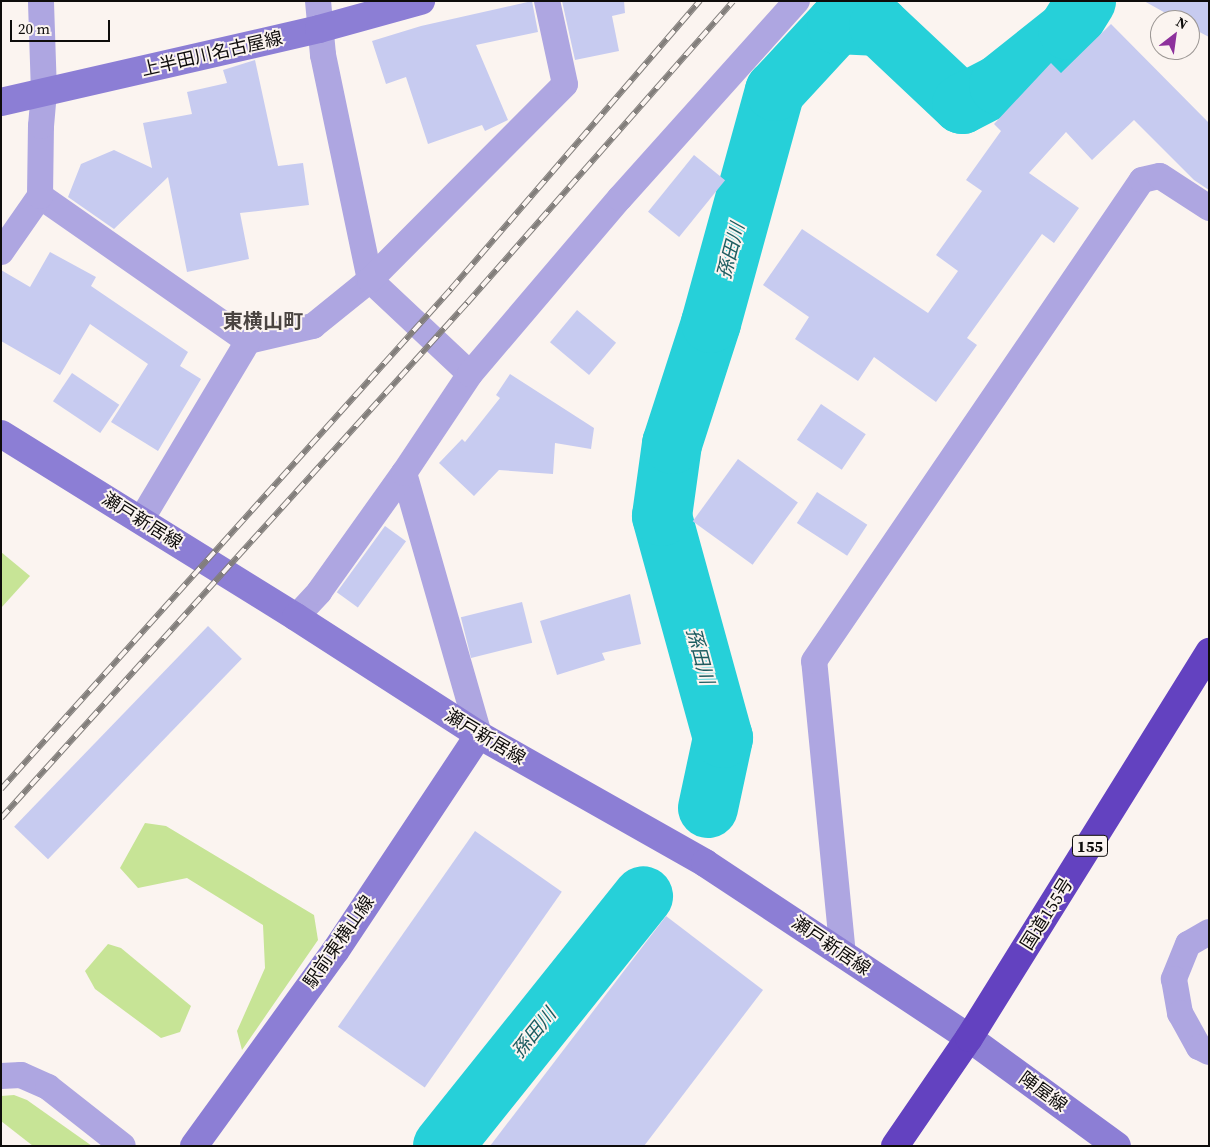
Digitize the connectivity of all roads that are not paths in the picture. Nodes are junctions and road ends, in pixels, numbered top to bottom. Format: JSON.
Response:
{"nodes":[{"id":1,"x":41,"y":1,"type":"edge"},
{"id":2,"x":318,"y":1,"type":"edge"},
{"id":3,"x":421,"y":1,"type":"edge"},
{"id":4,"x":547,"y":1,"type":"edge"},
{"id":5,"x":797,"y":1,"type":"edge"},
{"id":6,"x":319,"y":29,"type":"junction"},
{"id":7,"x":44,"y":94,"type":"junction"},
{"id":8,"x":1,"y":102,"type":"edge"},
{"id":9,"x":40,"y":196,"type":"junction"},
{"id":10,"x":1209,"y":208,"type":"edge"},
{"id":11,"x":1,"y":252,"type":"edge"},
{"id":12,"x":370,"y":280,"type":"junction"},
{"id":13,"x":248,"y":341,"type":"junction"},
{"id":14,"x":470,"y":374,"type":"junction"},
{"id":15,"x":1,"y":434,"type":"edge"},
{"id":16,"x":404,"y":473,"type":"junction"},
{"id":17,"x":142,"y":520,"type":"junction"},
{"id":18,"x":296,"y":617,"type":"junction"},
{"id":19,"x":1209,"y":652,"type":"edge"},
{"id":20,"x":480,"y":735,"type":"junction"},
{"id":21,"x":1209,"y":932,"type":"edge"},
{"id":22,"x":843,"y":955,"type":"junction"},
{"id":23,"x":969,"y":1038,"type":"junction"},
{"id":24,"x":1209,"y":1052,"type":"edge"},
{"id":25,"x":1,"y":1076,"type":"edge"},
{"id":26,"x":122,"y":1146,"type":"edge"},
{"id":27,"x":194,"y":1146,"type":"edge"},
{"id":28,"x":895,"y":1146,"type":"edge"},
{"id":29,"x":1117,"y":1146,"type":"edge"}],
"edges":[{"from":1,"to":7,"type":"street"},
{"from":2,"to":6,"type":"street"},
{"from":3,"to":6,"type":"street","name":"上半田川名古屋線"},
{"from":4,"to":12,"type":"street"},
{"from":5,"to":14,"type":"street"},
{"from":6,"to":7,"type":"street","name":"上半田川名古屋線"},
{"from":6,"to":12,"type":"street"},
{"from":7,"to":8,"type":"street","name":"上半田川名古屋線"},
{"from":7,"to":9,"type":"street"},
{"from":9,"to":11,"type":"street"},
{"from":9,"to":13,"type":"street"},
{"from":10,"to":22,"type":"street"},
{"from":12,"to":13,"type":"street"},
{"from":12,"to":14,"type":"street"},
{"from":13,"to":17,"type":"street"},
{"from":14,"to":16,"type":"street"},
{"from":15,"to":17,"type":"street","name":"瀬戸新居線"},
{"from":16,"to":18,"type":"street"},
{"from":16,"to":20,"type":"street"},
{"from":17,"to":18,"type":"street","name":"瀬戸新居線"},
{"from":18,"to":20,"type":"street","name":"瀬戸新居線"},
{"from":19,"to":23,"type":"highway","name":"国道155号","number":"155"},
{"from":20,"to":22,"type":"street","name":"瀬戸新居線"},
{"from":20,"to":27,"type":"street","name":"駅前東横山線"},
{"from":21,"to":24,"type":"street"},
{"from":22,"to":23,"type":"street","name":"瀬戸新居線"},
{"from":23,"to":28,"type":"highway","name":"国道155号","number":"155"},
{"from":23,"to":29,"type":"street","name":"陣屋線"},
{"from":25,"to":26,"type":"street"}]}
